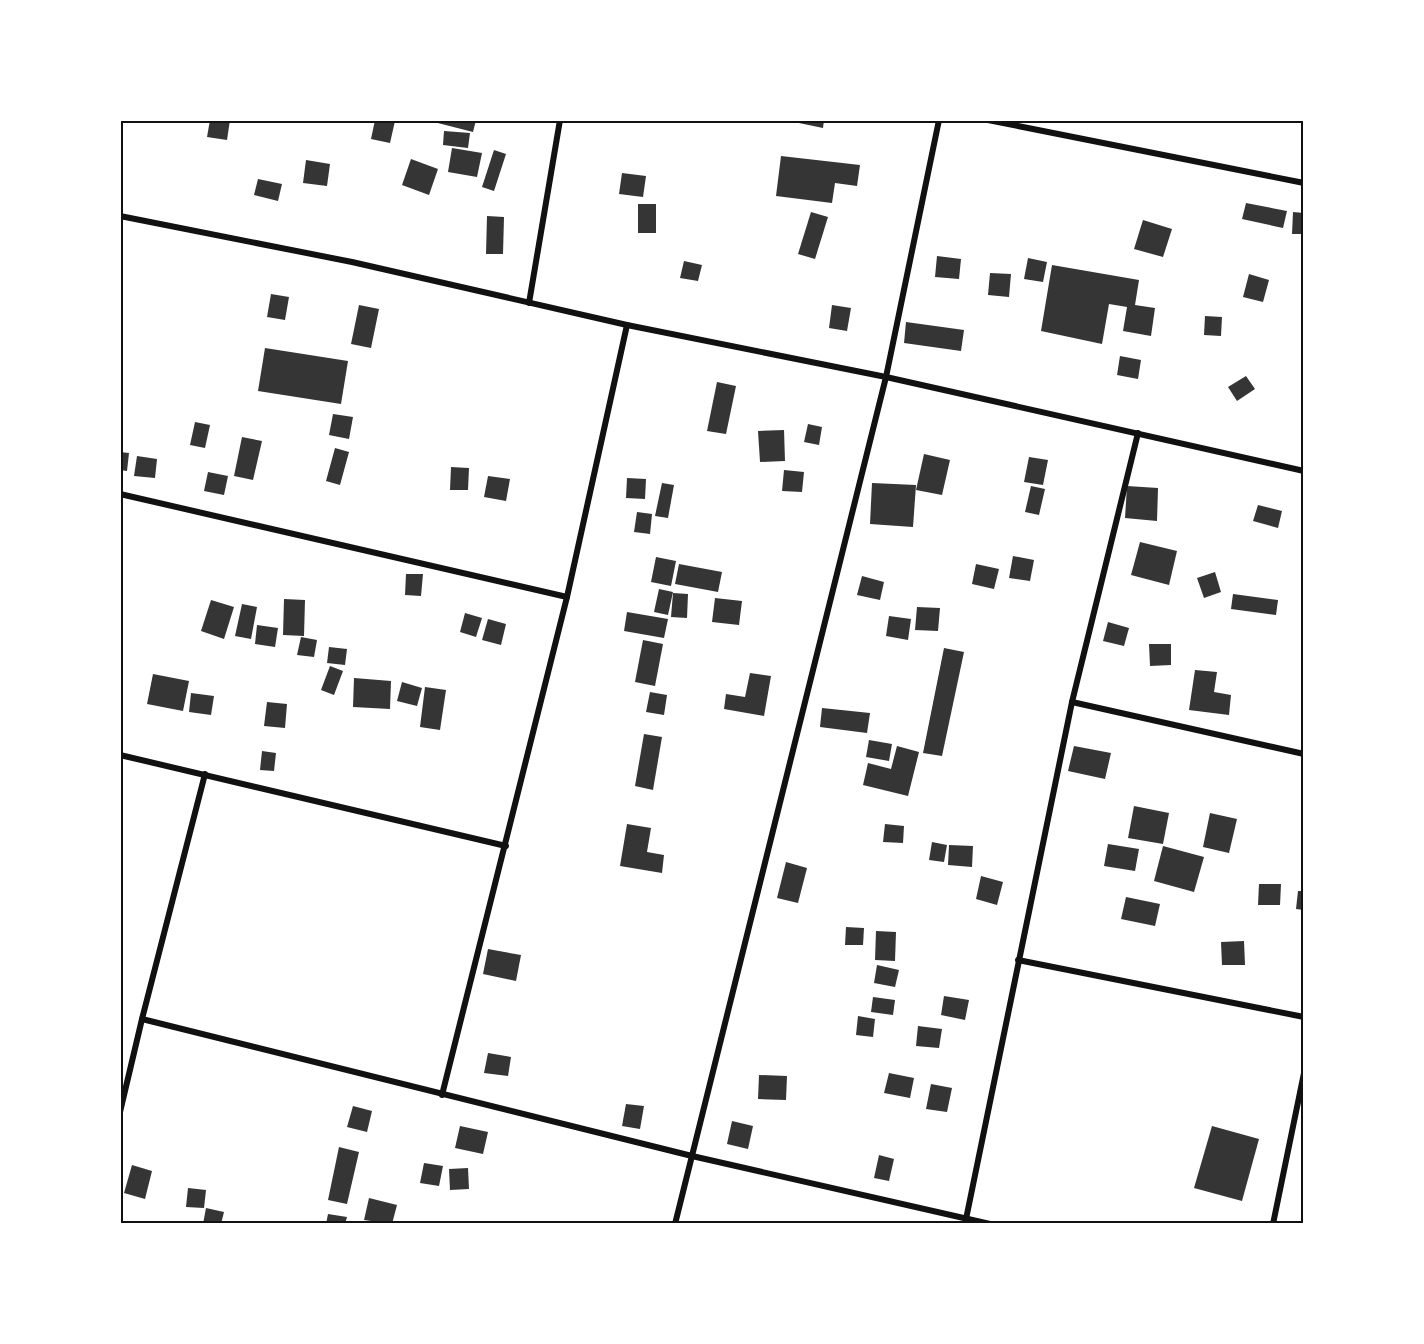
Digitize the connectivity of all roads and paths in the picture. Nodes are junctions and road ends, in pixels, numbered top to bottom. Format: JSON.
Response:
{"nodes":[{"id":1,"x":560,"y":120,"type":"edge"},
{"id":2,"x":939,"y":120,"type":"edge"},
{"id":3,"x":988,"y":120,"type":"edge"},
{"id":4,"x":1304,"y":183,"type":"edge"},
{"id":5,"x":120,"y":216,"type":"edge"},
{"id":6,"x":529,"y":303,"type":"junction"},
{"id":7,"x":627,"y":325,"type":"junction"},
{"id":8,"x":886,"y":377,"type":"junction"},
{"id":9,"x":1138,"y":433,"type":"junction"},
{"id":10,"x":1304,"y":471,"type":"edge"},
{"id":11,"x":120,"y":494,"type":"edge"},
{"id":12,"x":567,"y":597,"type":"junction"},
{"id":13,"x":1072,"y":702,"type":"junction"},
{"id":14,"x":1304,"y":754,"type":"edge"},
{"id":15,"x":120,"y":755,"type":"edge"},
{"id":16,"x":205,"y":774,"type":"junction"},
{"id":17,"x":506,"y":846,"type":"junction"},
{"id":18,"x":1018,"y":960,"type":"junction"},
{"id":19,"x":1304,"y":1017,"type":"edge"},
{"id":20,"x":142,"y":1019,"type":"junction"},
{"id":21,"x":1304,"y":1073,"type":"edge"},
{"id":22,"x":442,"y":1095,"type":"junction"},
{"id":23,"x":120,"y":1112,"type":"edge"},
{"id":24,"x":692,"y":1156,"type":"junction"},
{"id":25,"x":966,"y":1222,"type":"edge"},
{"id":26,"x":675,"y":1224,"type":"edge"},
{"id":27,"x":990,"y":1224,"type":"edge"},
{"id":28,"x":1273,"y":1224,"type":"edge"}],
"edges":[{"from":1,"to":6,"type":"street"},
{"from":2,"to":8,"type":"street"},
{"from":3,"to":4,"type":"street"},
{"from":5,"to":6,"type":"street"},
{"from":6,"to":7,"type":"street"},
{"from":7,"to":8,"type":"street"},
{"from":7,"to":12,"type":"street"},
{"from":8,"to":9,"type":"street"},
{"from":8,"to":24,"type":"street"},
{"from":9,"to":10,"type":"street"},
{"from":9,"to":13,"type":"street"},
{"from":11,"to":12,"type":"street"},
{"from":12,"to":17,"type":"street"},
{"from":13,"to":14,"type":"street"},
{"from":13,"to":18,"type":"street"},
{"from":15,"to":16,"type":"street"},
{"from":16,"to":17,"type":"street"},
{"from":16,"to":20,"type":"street"},
{"from":17,"to":22,"type":"street"},
{"from":18,"to":19,"type":"street"},
{"from":18,"to":25,"type":"street"},
{"from":20,"to":22,"type":"street"},
{"from":20,"to":23,"type":"street"},
{"from":21,"to":28,"type":"street"},
{"from":22,"to":24,"type":"street"},
{"from":24,"to":25,"type":"street"},
{"from":24,"to":26,"type":"street"},
{"from":25,"to":27,"type":"street"}]}
